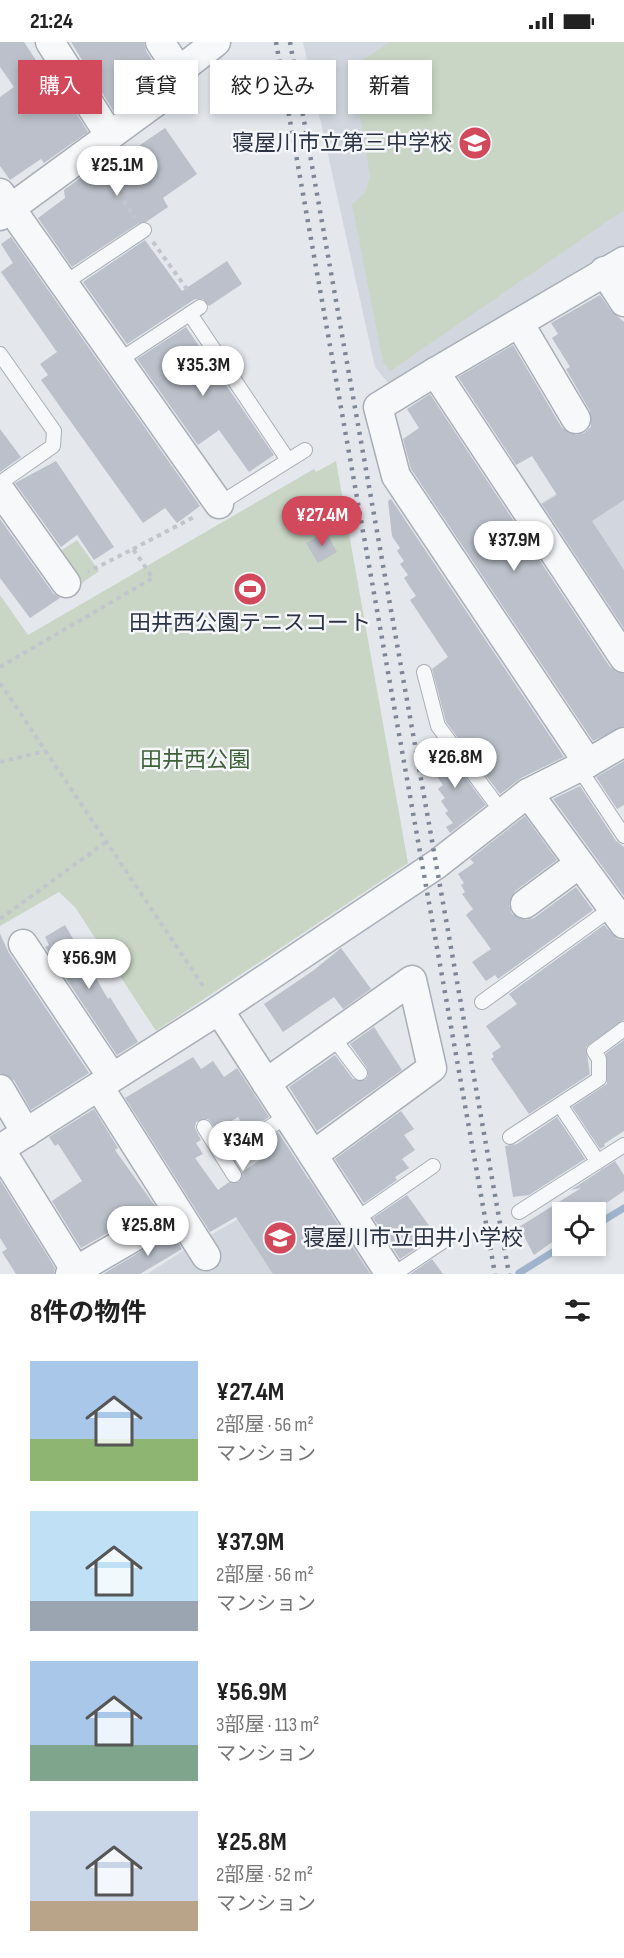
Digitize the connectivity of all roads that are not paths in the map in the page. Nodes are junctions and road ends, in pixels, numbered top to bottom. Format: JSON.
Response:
{"nodes":[{"id":1,"x":50,"y":42,"type":"edge"},
{"id":2,"x":160,"y":42,"type":"edge"},
{"id":3,"x":216,"y":42,"type":"edge"},
{"id":4,"x":172,"y":60,"type":"edge"},
{"id":5,"x":193,"y":60,"type":"edge"},
{"id":6,"x":140,"y":114,"type":"edge"},
{"id":7,"x":110,"y":136,"type":"junction"},
{"id":8,"x":3,"y":206,"type":"edge"},
{"id":9,"x":144,"y":230,"type":"dead end"},
{"id":10,"x":614,"y":266,"type":"edge"},
{"id":11,"x":63,"y":284,"type":"junction"},
{"id":12,"x":624,"y":302,"type":"edge"},
{"id":13,"x":519,"y":323,"type":"junction"},
{"id":14,"x":0,"y":354,"type":"edge"},
{"id":15,"x":118,"y":361,"type":"junction"},
{"id":16,"x":435,"y":372,"type":"junction"},
{"id":17,"x":576,"y":419,"type":"dead end"},
{"id":18,"x":305,"y":450,"type":"dead end"},
{"id":19,"x":288,"y":460,"type":"junction"},
{"id":20,"x":0,"y":483,"type":"edge"},
{"id":21,"x":0,"y":490,"type":"edge"},
{"id":22,"x":219,"y":504,"type":"joint"},
{"id":23,"x":66,"y":583,"type":"road end"},
{"id":24,"x":624,"y":658,"type":"edge"},
{"id":25,"x":424,"y":672,"type":"dead end"},
{"id":26,"x":624,"y":742,"type":"edge"},
{"id":27,"x":584,"y":766,"type":"junction"},
{"id":28,"x":528,"y":793,"type":"junction"},
{"id":29,"x":502,"y":812,"type":"junction"},
{"id":30,"x":624,"y":836,"type":"edge"},
{"id":31,"x":579,"y":864,"type":"junction"},
{"id":32,"x":525,"y":904,"type":"dead end"},
{"id":33,"x":618,"y":916,"type":"edge"},
{"id":34,"x":23,"y":944,"type":"dead end"},
{"id":35,"x":482,"y":1002,"type":"dead end"},
{"id":36,"x":219,"y":1010,"type":"junction"},
{"id":37,"x":624,"y":1029,"type":"edge"},
{"id":38,"x":332,"y":1036,"type":"junction"},
{"id":39,"x":360,"y":1073,"type":"dead end"},
{"id":40,"x":105,"y":1082,"type":"junction"},
{"id":41,"x":266,"y":1083,"type":"junction"},
{"id":42,"x":0,"y":1089,"type":"edge"},
{"id":43,"x":560,"y":1105,"type":"junction"},
{"id":44,"x":287,"y":1116,"type":"junction"},
{"id":45,"x":204,"y":1127,"type":"dead end"},
{"id":46,"x":26,"y":1133,"type":"junction"},
{"id":47,"x":510,"y":1137,"type":"dead end"},
{"id":48,"x":624,"y":1145,"type":"edge"},
{"id":49,"x":0,"y":1149,"type":"edge"},
{"id":50,"x":313,"y":1155,"type":"junction"},
{"id":51,"x":223,"y":1157,"type":"junction"},
{"id":52,"x":598,"y":1162,"type":"junction"},
{"id":53,"x":433,"y":1166,"type":"dead end"},
{"id":54,"x":234,"y":1175,"type":"dead end"},
{"id":55,"x":519,"y":1212,"type":"dead end"},
{"id":56,"x":163,"y":1220,"type":"dead end"},
{"id":57,"x":355,"y":1220,"type":"junction"},
{"id":58,"x":448,"y":1238,"type":"dead end"},
{"id":59,"x":206,"y":1256,"type":"dead end"},
{"id":60,"x":73,"y":1272,"type":"edge"},
{"id":61,"x":392,"y":1274,"type":"edge"}],
"edges":[{"from":1,"to":7,"type":"street"},
{"from":2,"to":4,"type":"street"},
{"from":3,"to":5,"type":"street"},
{"from":6,"to":7,"type":"street"},
{"from":7,"to":8,"type":"street"},
{"from":8,"to":11,"type":"street"},
{"from":9,"to":11,"type":"lane"},
{"from":10,"to":12,"type":"street"},
{"from":10,"to":13,"type":"street"},
{"from":11,"to":15,"type":"street"},
{"from":13,"to":16,"type":"street"},
{"from":13,"to":17,"type":"street"},
{"from":14,"to":20,"type":"lane"},
{"from":15,"to":19,"type":"lane"},
{"from":15,"to":22,"type":"street"},
{"from":16,"to":24,"type":"street"},
{"from":16,"to":27,"type":"street"},
{"from":18,"to":19,"type":"lane"},
{"from":19,"to":22,"type":"lane"},
{"from":21,"to":23,"type":"street"},
{"from":25,"to":29,"type":"lane"},
{"from":26,"to":27,"type":"street"},
{"from":27,"to":28,"type":"street"},
{"from":27,"to":30,"type":"lane"},
{"from":28,"to":29,"type":"street"},
{"from":28,"to":31,"type":"street"},
{"from":29,"to":36,"type":"street"},
{"from":31,"to":32,"type":"street"},
{"from":31,"to":33,"type":"street"},
{"from":33,"to":35,"type":"lane"},
{"from":34,"to":40,"type":"street"},
{"from":36,"to":40,"type":"street"},
{"from":36,"to":41,"type":"street"},
{"from":37,"to":43,"type":"lane"},
{"from":38,"to":39,"type":"lane"},
{"from":38,"to":41,"type":"street"},
{"from":38,"to":50,"type":"street"},
{"from":40,"to":46,"type":"street"},
{"from":40,"to":59,"type":"street"},
{"from":41,"to":44,"type":"street"},
{"from":42,"to":46,"type":"street"},
{"from":43,"to":47,"type":"lane"},
{"from":43,"to":52,"type":"lane"},
{"from":44,"to":50,"type":"street"},
{"from":44,"to":51,"type":"lane"},
{"from":45,"to":51,"type":"lane"},
{"from":46,"to":49,"type":"street"},
{"from":48,"to":52,"type":"lane"},
{"from":49,"to":60,"type":"street"},
{"from":50,"to":57,"type":"street"},
{"from":51,"to":54,"type":"lane"},
{"from":52,"to":55,"type":"lane"},
{"from":53,"to":57,"type":"lane"},
{"from":56,"to":60,"type":"street"},
{"from":57,"to":61,"type":"street"},
{"from":58,"to":61,"type":"lane"}]}
